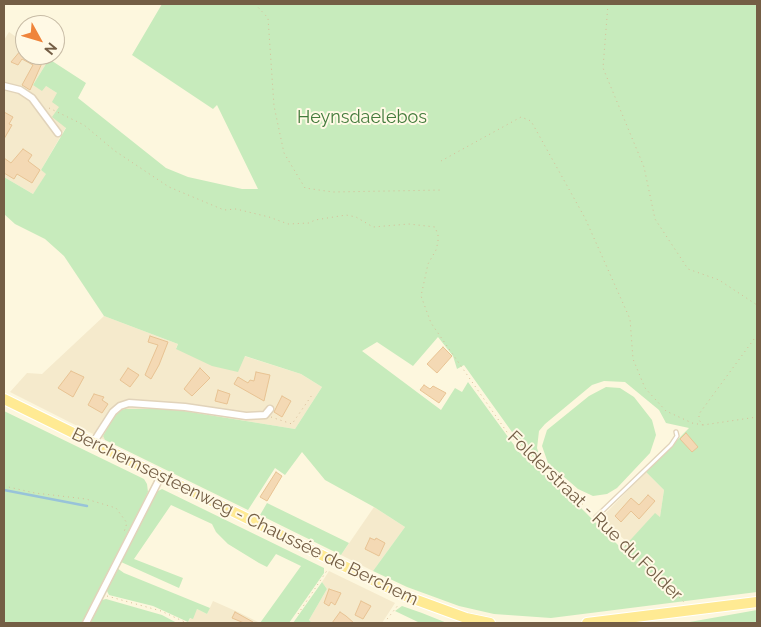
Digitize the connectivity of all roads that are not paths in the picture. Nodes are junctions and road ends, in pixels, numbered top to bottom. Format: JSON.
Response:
{"nodes":[{"id":1,"x":4,"y":86,"type":"edge"},
{"id":2,"x":58,"y":133,"type":"dead end"},
{"id":3,"x":4,"y":399,"type":"edge"},
{"id":4,"x":270,"y":409,"type":"dead end"},
{"id":5,"x":676,"y":432,"type":"dead end"},
{"id":6,"x":93,"y":444,"type":"junction"},
{"id":7,"x":161,"y":476,"type":"junction"},
{"id":8,"x":596,"y":517,"type":"road end"},
{"id":9,"x":757,"y":602,"type":"edge"},
{"id":10,"x":86,"y":623,"type":"edge"},
{"id":11,"x":490,"y":623,"type":"edge"},
{"id":12,"x":587,"y":623,"type":"edge"}],
"edges":[{"from":1,"to":2,"type":"street"},
{"from":3,"to":6,"type":"main road","name":"Berchemsesteenweg - Chaussée de Berchem"},
{"from":4,"to":6,"type":"street"},
{"from":5,"to":8,"type":"lane"},
{"from":6,"to":7,"type":"main road","name":"Berchemsesteenweg - Chaussée de Berchem"},
{"from":7,"to":10,"type":"street"},
{"from":7,"to":11,"type":"main road","name":"Berchemsesteenweg - Chaussée de Berchem"},
{"from":9,"to":12,"type":"main road"}]}
